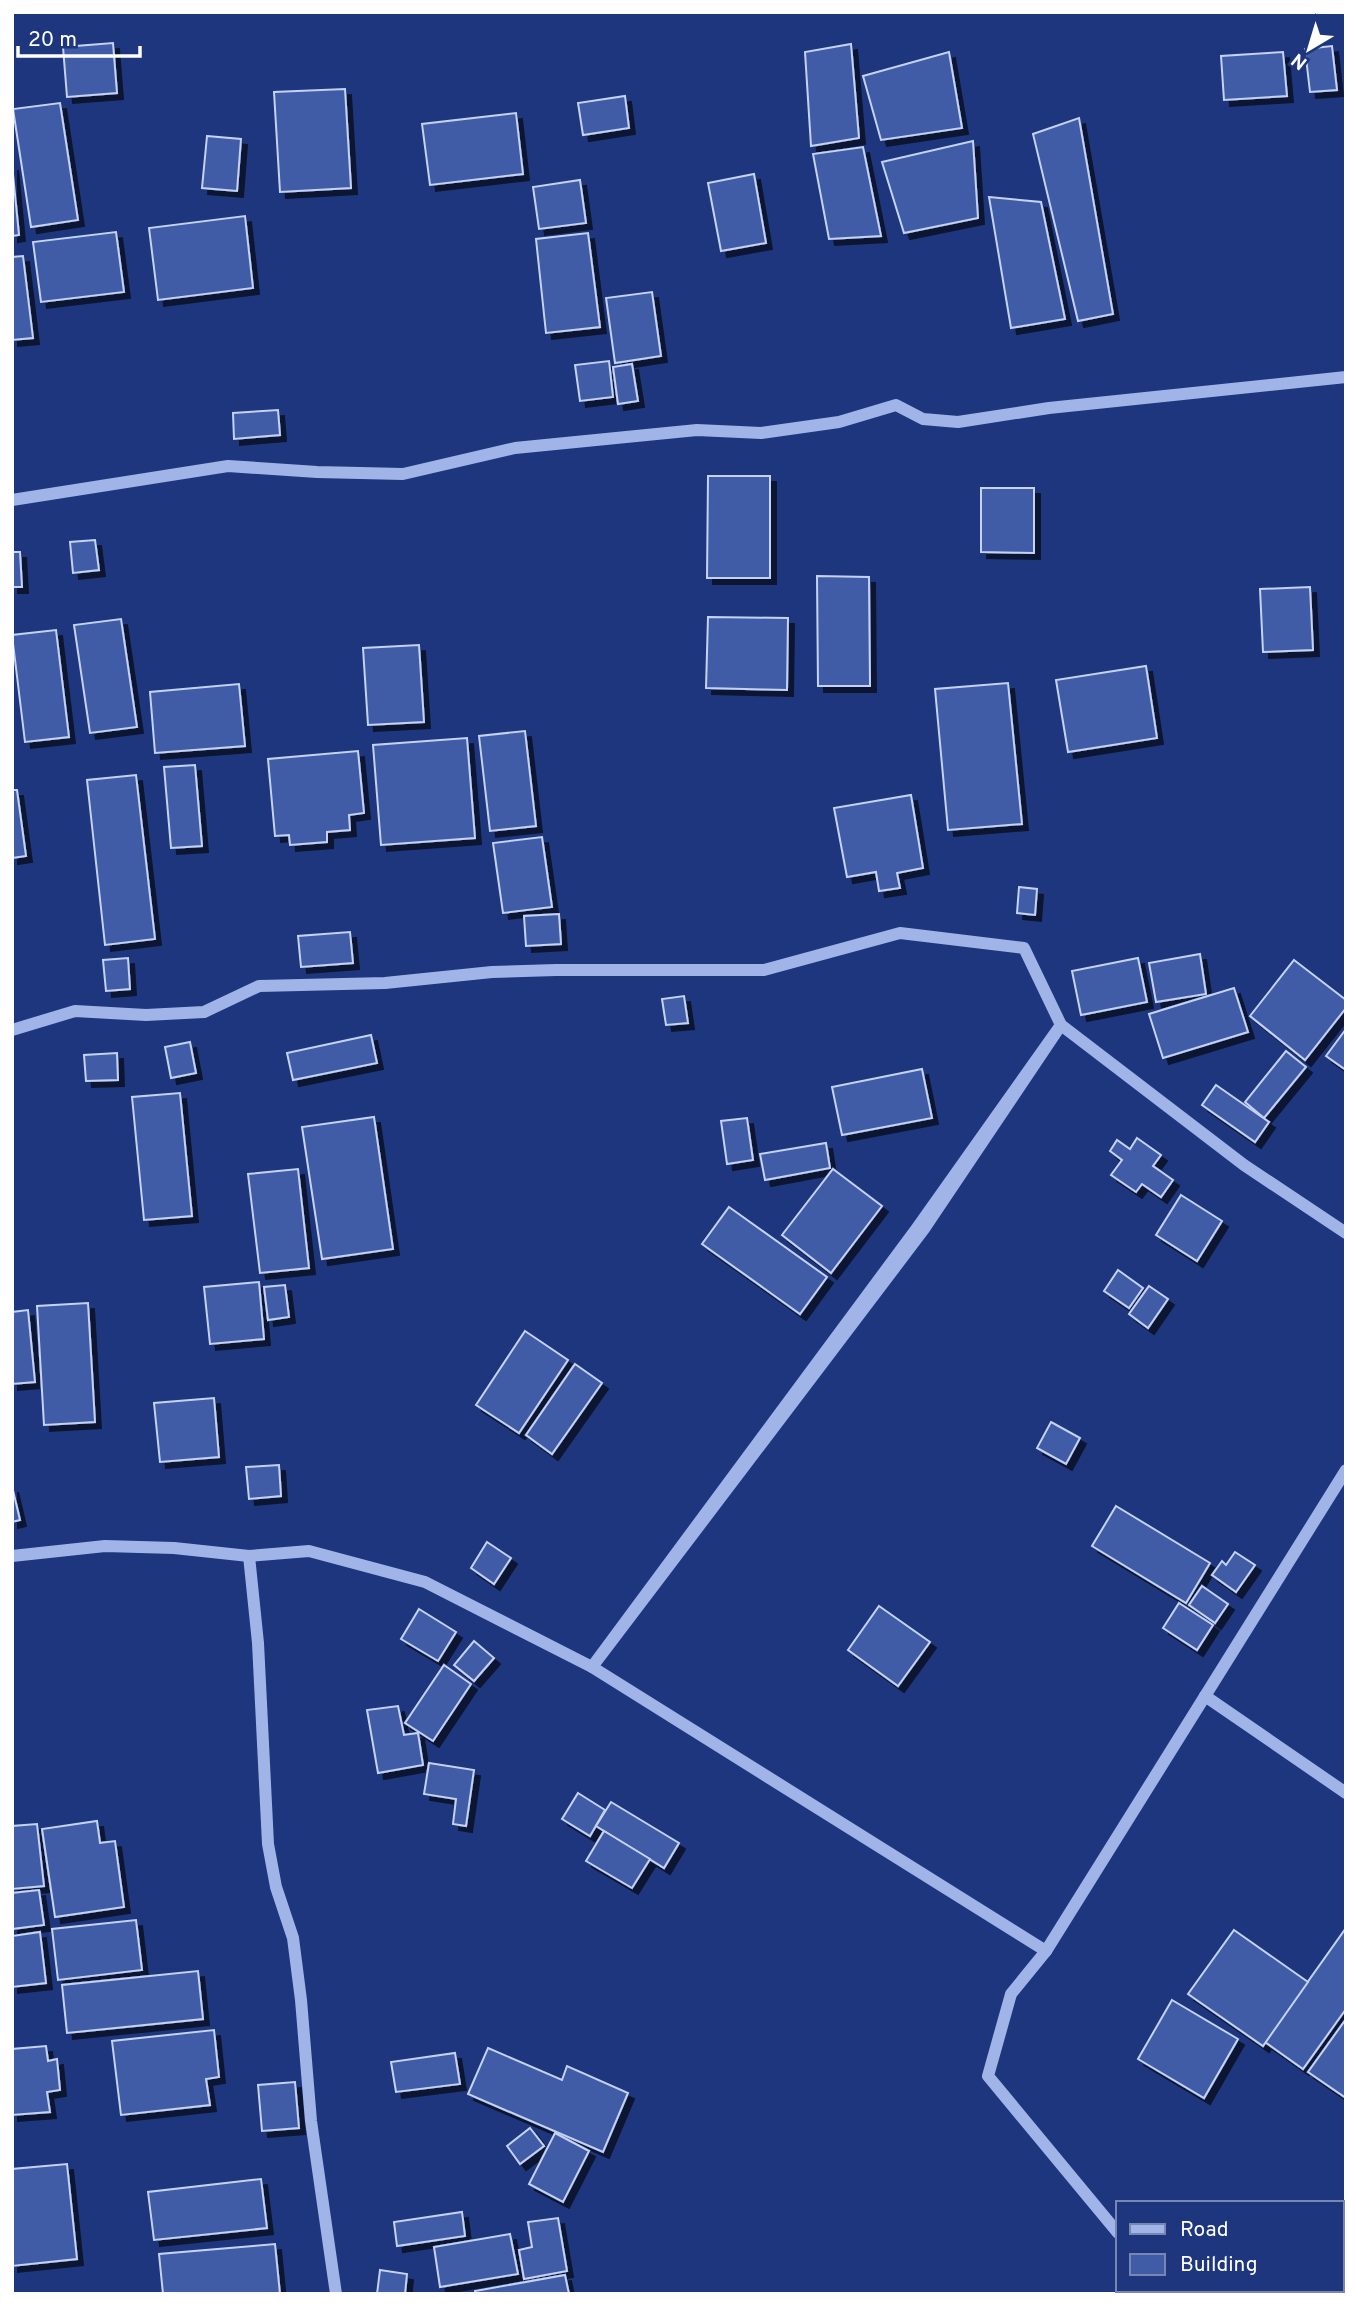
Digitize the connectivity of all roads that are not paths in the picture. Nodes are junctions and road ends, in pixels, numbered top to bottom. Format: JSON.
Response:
{"nodes":[{"id":1,"x":1346,"y":377,"type":"edge"},
{"id":2,"x":12,"y":500,"type":"edge"},
{"id":3,"x":1061,"y":1025,"type":"junction"},
{"id":4,"x":12,"y":1030,"type":"edge"},
{"id":5,"x":1346,"y":1233,"type":"edge"},
{"id":6,"x":1346,"y":1470,"type":"edge"},
{"id":7,"x":12,"y":1556,"type":"edge"},
{"id":8,"x":249,"y":1556,"type":"junction"},
{"id":9,"x":592,"y":1667,"type":"junction"},
{"id":10,"x":1205,"y":1696,"type":"junction"},
{"id":11,"x":1346,"y":1793,"type":"edge"},
{"id":12,"x":1046,"y":1951,"type":"junction"},
{"id":13,"x":1116,"y":2231,"type":"edge"},
{"id":14,"x":336,"y":2294,"type":"edge"}],
"edges":[{"from":1,"to":2,"type":"street"},
{"from":3,"to":4,"type":"street"},
{"from":3,"to":5,"type":"street"},
{"from":3,"to":9,"type":"street"},
{"from":6,"to":10,"type":"street"},
{"from":7,"to":8,"type":"street"},
{"from":8,"to":9,"type":"street"},
{"from":8,"to":14,"type":"street"},
{"from":9,"to":12,"type":"street"},
{"from":10,"to":11,"type":"street"},
{"from":10,"to":12,"type":"street"},
{"from":12,"to":13,"type":"street"}]}
